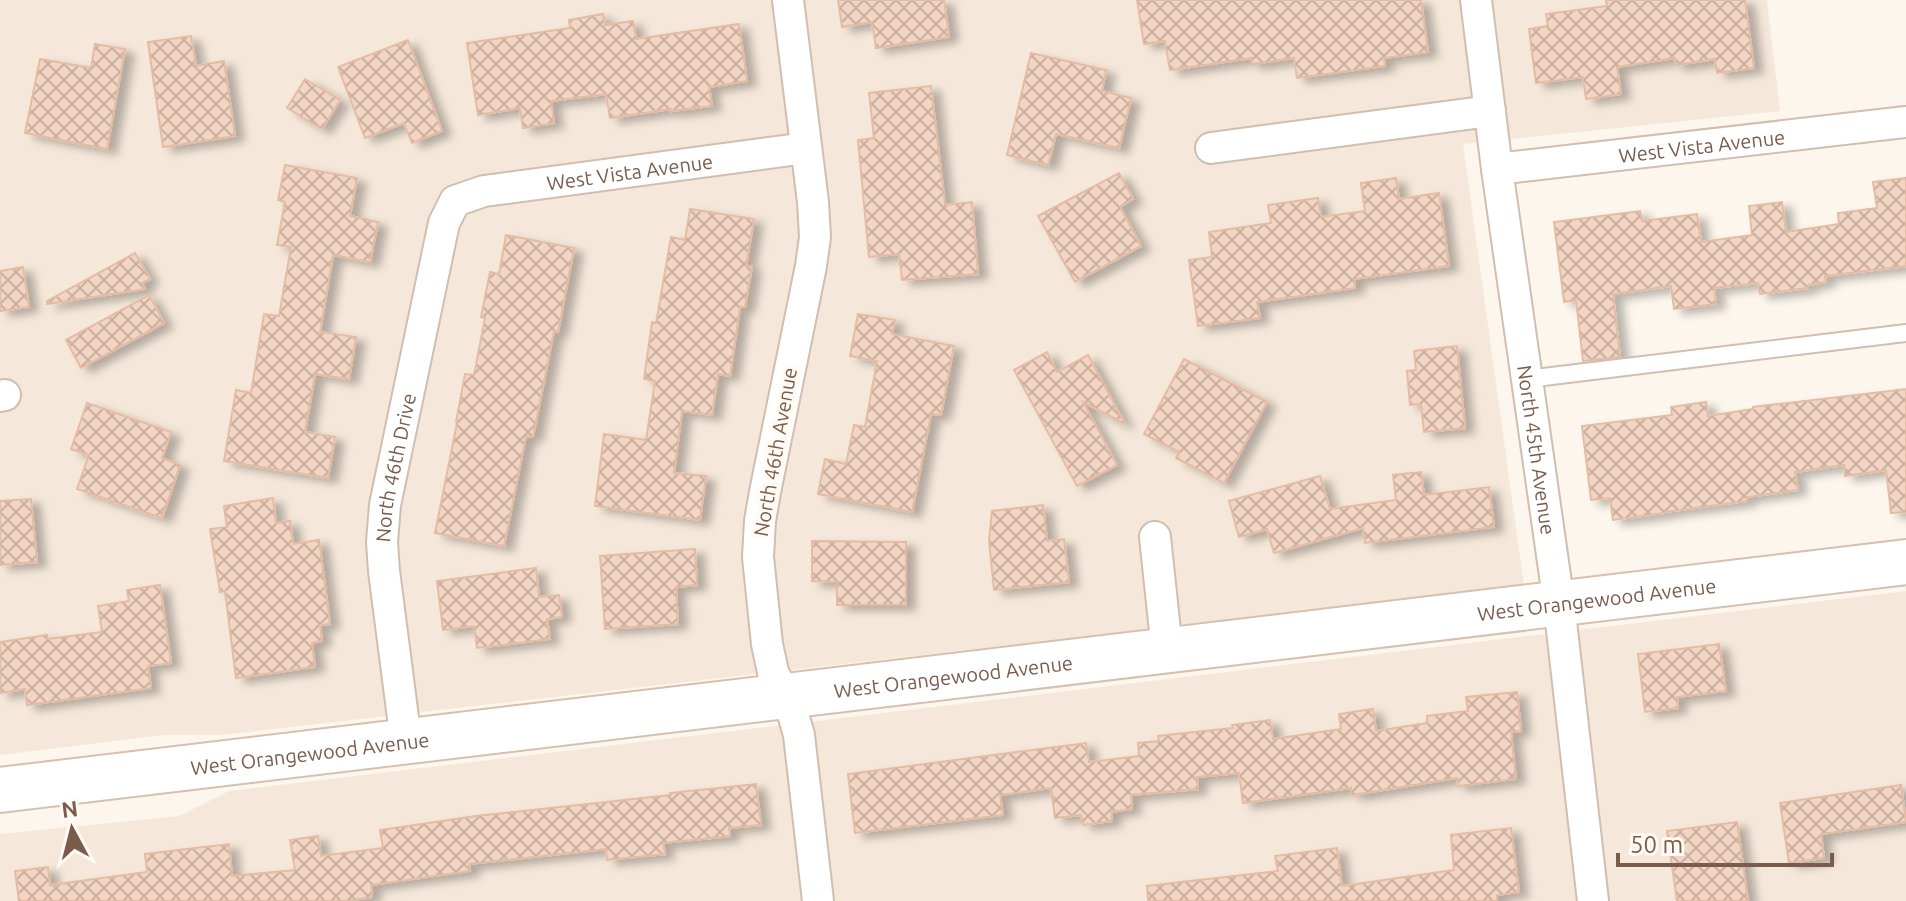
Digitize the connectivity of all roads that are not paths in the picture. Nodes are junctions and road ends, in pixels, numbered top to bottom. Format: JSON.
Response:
{"nodes":[{"id":1,"x":788,"y":0,"type":"edge"},
{"id":2,"x":1476,"y":0,"type":"edge"},
{"id":3,"x":1490,"y":111,"type":"junction"},
{"id":4,"x":1906,"y":122,"type":"edge"},
{"id":5,"x":806,"y":148,"type":"junction"},
{"id":6,"x":1211,"y":148,"type":"dead end"},
{"id":7,"x":1497,"y":169,"type":"junction"},
{"id":8,"x":455,"y":201,"type":"joint"},
{"id":9,"x":1906,"y":333,"type":"edge"},
{"id":10,"x":1527,"y":379,"type":"junction"},
{"id":11,"x":1155,"y":537,"type":"dead end"},
{"id":12,"x":1906,"y":562,"type":"edge"},
{"id":13,"x":1559,"y":604,"type":"junction"},
{"id":14,"x":1167,"y":650,"type":"junction"},
{"id":15,"x":785,"y":696,"type":"junction"},
{"id":16,"x":406,"y":741,"type":"junction"},
{"id":17,"x":0,"y":790,"type":"edge"},
{"id":18,"x":818,"y":901,"type":"edge"},
{"id":19,"x":1593,"y":901,"type":"edge"}],
"edges":[{"from":1,"to":5,"type":"street","name":"North 46th Avenue"},
{"from":2,"to":3,"type":"street","name":"North 45th Avenue"},
{"from":3,"to":6,"type":"street"},
{"from":3,"to":7,"type":"street","name":"North 45th Avenue"},
{"from":4,"to":7,"type":"street","name":"West Vista Avenue"},
{"from":5,"to":8,"type":"street","name":"West Vista Avenue"},
{"from":5,"to":15,"type":"street","name":"North 46th Avenue"},
{"from":7,"to":10,"type":"street","name":"North 45th Avenue"},
{"from":8,"to":16,"type":"street","name":"North 46th Drive"},
{"from":9,"to":10,"type":"lane"},
{"from":10,"to":13,"type":"street","name":"North 45th Avenue"},
{"from":11,"to":14,"type":"street"},
{"from":12,"to":13,"type":"street","name":"West Orangewood Avenue"},
{"from":13,"to":14,"type":"street","name":"West Orangewood Avenue"},
{"from":13,"to":19,"type":"street","name":"North 45th Avenue"},
{"from":14,"to":15,"type":"street","name":"West Orangewood Avenue"},
{"from":15,"to":16,"type":"street","name":"West Orangewood Avenue"},
{"from":15,"to":18,"type":"street","name":"North 46th Avenue"},
{"from":16,"to":17,"type":"street","name":"West Orangewood Avenue"}]}
